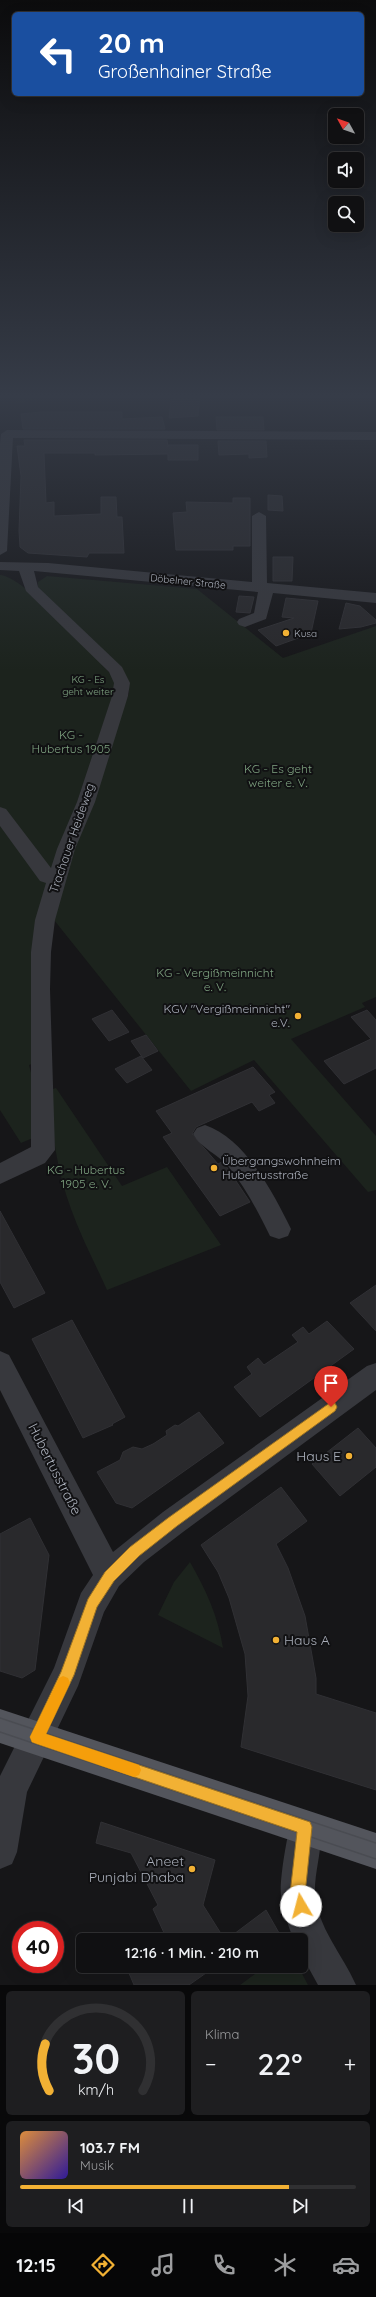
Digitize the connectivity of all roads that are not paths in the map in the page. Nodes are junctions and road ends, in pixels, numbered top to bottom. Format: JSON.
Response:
{"nodes":[{"id":1,"x":2,"y":486,"type":"edge"},
{"id":2,"x":1,"y":501,"type":"edge"},
{"id":3,"x":259,"y":516,"type":"dead end"},
{"id":4,"x":0,"y":551,"type":"edge"},
{"id":5,"x":0,"y":566,"type":"edge"},
{"id":6,"x":25,"y":566,"type":"junction"},
{"id":7,"x":263,"y":588,"type":"junction"},
{"id":8,"x":376,"y":598,"type":"edge"},
{"id":9,"x":245,"y":622,"type":"dead end"},
{"id":10,"x":0,"y":813,"type":"edge"},
{"id":11,"x":56,"y":880,"type":"junction"},
{"id":12,"x":205,"y":1134,"type":"dead end"},
{"id":13,"x":0,"y":1174,"type":"edge"},
{"id":14,"x":279,"y":1229,"type":"dead end"},
{"id":15,"x":0,"y":1363,"type":"edge"},
{"id":16,"x":373,"y":1383,"type":"edge"},
{"id":17,"x":109,"y":1576,"type":"junction"},
{"id":18,"x":0,"y":1726,"type":"edge"},
{"id":19,"x":37,"y":1737,"type":"junction"},
{"id":20,"x":305,"y":1827,"type":"junction"},
{"id":21,"x":376,"y":1851,"type":"edge"},
{"id":22,"x":0,"y":1852,"type":"edge"},
{"id":23,"x":338,"y":1985,"type":"edge"}],
"edges":[{"from":1,"to":2,"type":"street"},
{"from":2,"to":4,"type":"street"},
{"from":3,"to":7,"type":"street"},
{"from":5,"to":6,"type":"street","name":"Döbelner Straße"},
{"from":6,"to":7,"type":"street","name":"Döbelner Straße"},
{"from":6,"to":11,"type":"street","name":"Trachauer Heideweg"},
{"from":7,"to":8,"type":"street","name":"Döbelner Straße"},
{"from":7,"to":9,"type":"street"},
{"from":10,"to":11,"type":"street"},
{"from":11,"to":13,"type":"street","name":"Trachauer Heideweg"},
{"from":12,"to":14,"type":"street"},
{"from":15,"to":17,"type":"street","name":"Hubertusstraße"},
{"from":16,"to":17,"type":"street"},
{"from":17,"to":19,"type":"street"},
{"from":18,"to":19,"type":"main road"},
{"from":19,"to":20,"type":"main road"},
{"from":19,"to":22,"type":"street"},
{"from":20,"to":21,"type":"main road"},
{"from":20,"to":23,"type":"street"}]}
